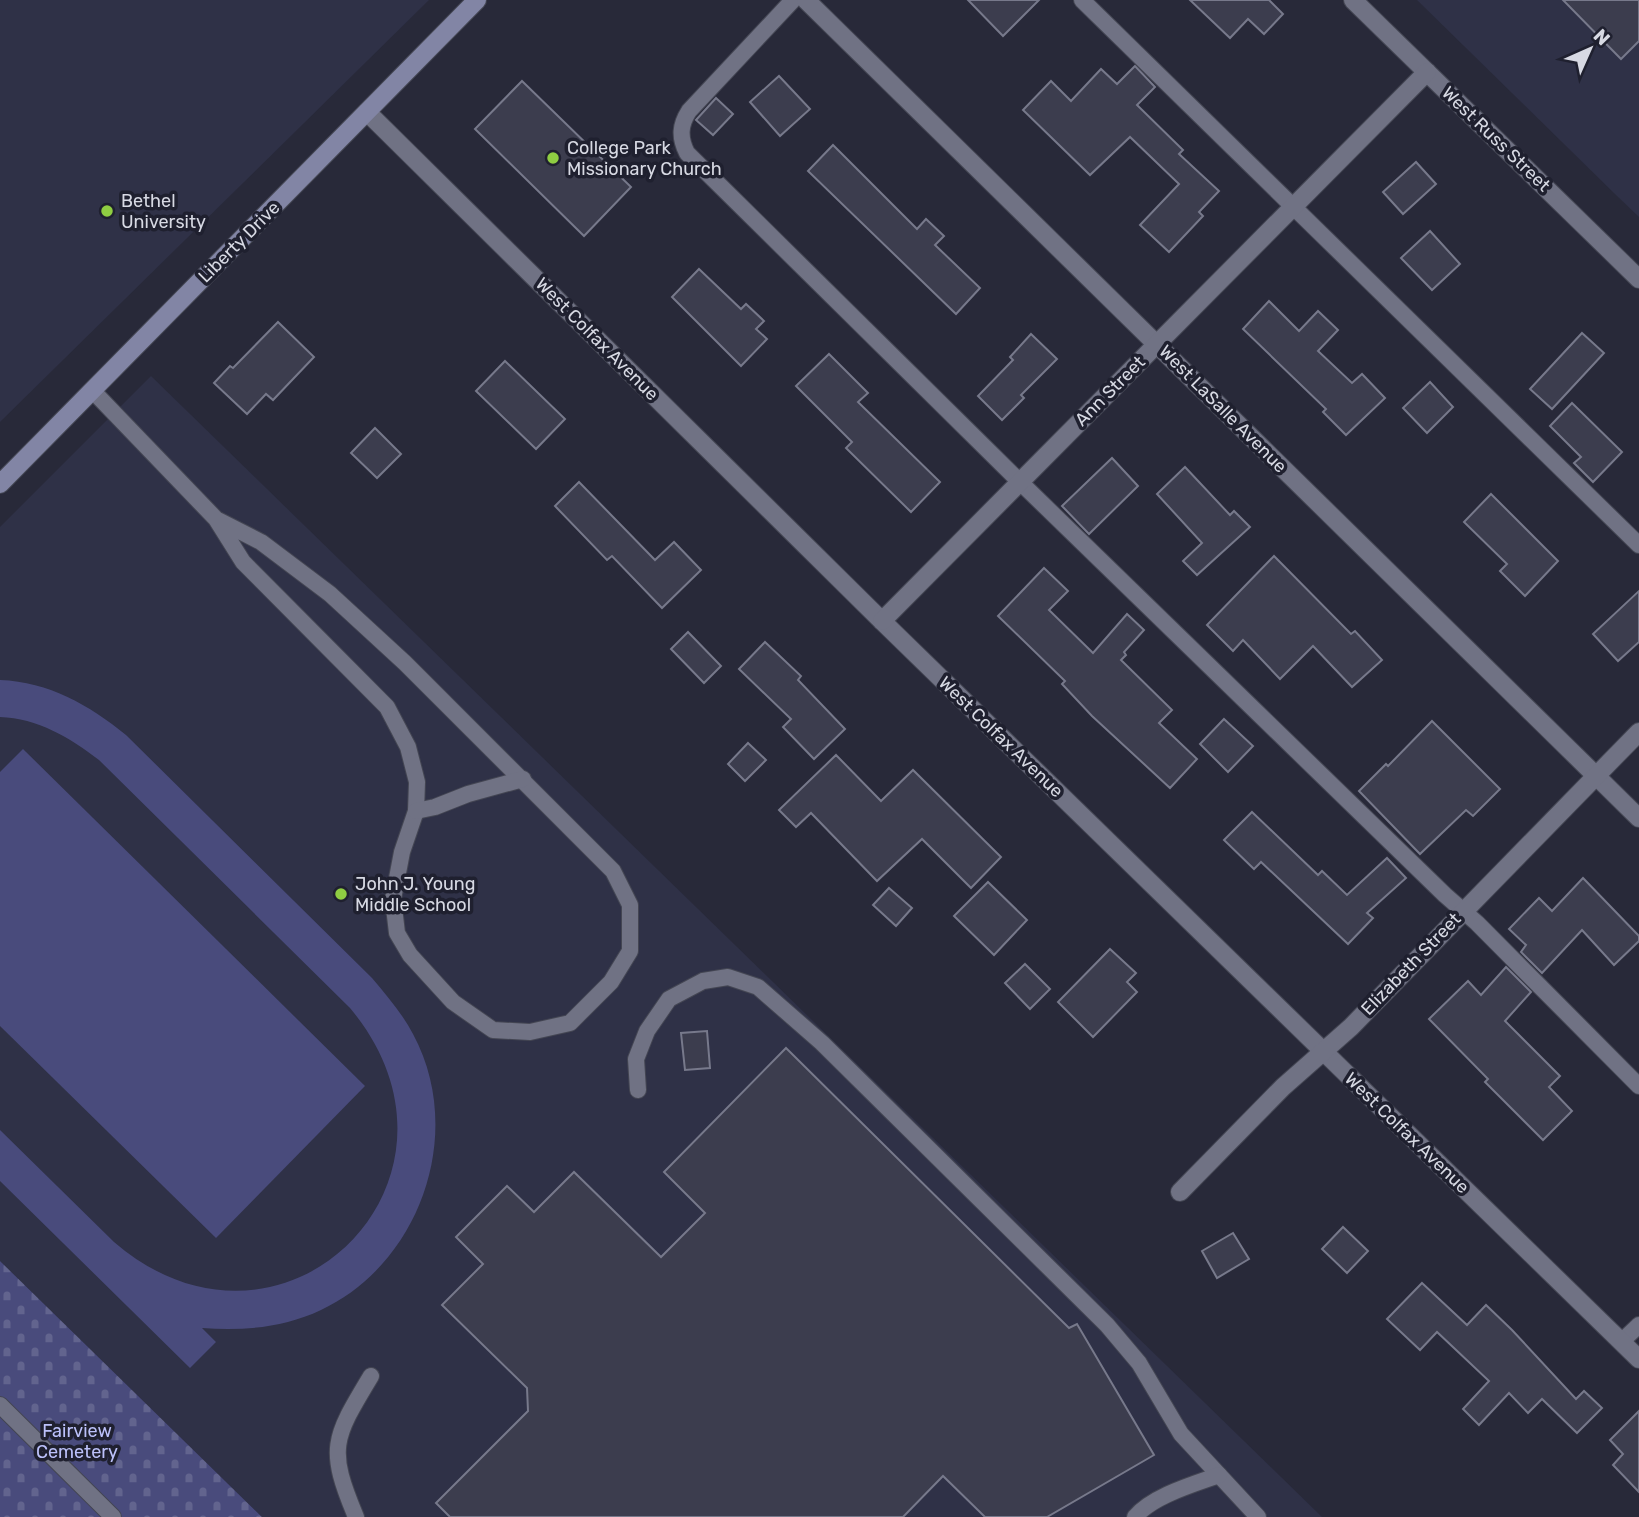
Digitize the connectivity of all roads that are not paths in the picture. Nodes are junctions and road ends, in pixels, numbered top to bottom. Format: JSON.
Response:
{"nodes":[{"id":1,"x":477,"y":0,"type":"edge"},
{"id":2,"x":793,"y":0,"type":"edge"},
{"id":3,"x":806,"y":0,"type":"edge"},
{"id":4,"x":1082,"y":0,"type":"edge"},
{"id":5,"x":1353,"y":0,"type":"edge"},
{"id":6,"x":1427,"y":72,"type":"junction"},
{"id":7,"x":367,"y":112,"type":"junction"},
{"id":8,"x":1293,"y":208,"type":"junction"},
{"id":9,"x":1639,"y":279,"type":"edge"},
{"id":10,"x":1157,"y":344,"type":"junction"},
{"id":11,"x":92,"y":390,"type":"junction"},
{"id":12,"x":1019,"y":481,"type":"junction"},
{"id":13,"x":0,"y":484,"type":"edge"},
{"id":14,"x":216,"y":519,"type":"junction"},
{"id":15,"x":1639,"y":545,"type":"edge"},
{"id":16,"x":882,"y":621,"type":"junction"},
{"id":17,"x":1639,"y":732,"type":"edge"},
{"id":18,"x":1595,"y":775,"type":"junction"},
{"id":19,"x":523,"y":779,"type":"junction"},
{"id":20,"x":416,"y":811,"type":"junction"},
{"id":21,"x":1639,"y":818,"type":"edge"},
{"id":22,"x":1463,"y":911,"type":"junction"},
{"id":23,"x":1323,"y":1050,"type":"junction"},
{"id":24,"x":1639,"y":1086,"type":"edge"},
{"id":25,"x":638,"y":1090,"type":"dead end"},
{"id":26,"x":1180,"y":1192,"type":"dead end"},
{"id":27,"x":1639,"y":1325,"type":"edge"},
{"id":28,"x":1621,"y":1342,"type":"junction"},
{"id":29,"x":1639,"y":1359,"type":"edge"},
{"id":30,"x":371,"y":1376,"type":"dead end"},
{"id":31,"x":0,"y":1405,"type":"edge"},
{"id":32,"x":1219,"y":1475,"type":"junction"},
{"id":33,"x":113,"y":1517,"type":"edge"},
{"id":34,"x":356,"y":1517,"type":"edge"},
{"id":35,"x":1135,"y":1517,"type":"edge"},
{"id":36,"x":1258,"y":1517,"type":"edge"}],
"edges":[{"from":1,"to":7,"type":"street","name":"Liberty Drive"},
{"from":2,"to":12,"type":"lane"},
{"from":3,"to":10,"type":"street","name":"West LaSalle Avenue"},
{"from":4,"to":8,"type":"lane"},
{"from":5,"to":6,"type":"street","name":"West Russ Street"},
{"from":6,"to":8,"type":"street","name":"Ann Street"},
{"from":6,"to":9,"type":"street","name":"West Russ Street"},
{"from":7,"to":11,"type":"street","name":"Liberty Drive"},
{"from":7,"to":16,"type":"street","name":"West Colfax Avenue"},
{"from":8,"to":10,"type":"street","name":"Ann Street"},
{"from":8,"to":15,"type":"lane"},
{"from":10,"to":12,"type":"street","name":"Ann Street"},
{"from":10,"to":18,"type":"street","name":"West LaSalle Avenue"},
{"from":11,"to":13,"type":"street","name":"Liberty Drive"},
{"from":11,"to":14,"type":"lane"},
{"from":12,"to":16,"type":"street","name":"Ann Street"},
{"from":12,"to":22,"type":"lane"},
{"from":14,"to":19,"type":"lane"},
{"from":14,"to":20,"type":"lane"},
{"from":16,"to":23,"type":"street","name":"West Colfax Avenue"},
{"from":17,"to":18,"type":"street","name":"Elizabeth Street"},
{"from":18,"to":21,"type":"street","name":"West LaSalle Avenue"},
{"from":18,"to":22,"type":"street","name":"Elizabeth Street"},
{"from":19,"to":20,"type":"lane"},
{"from":19,"to":20,"type":"lane"},
{"from":22,"to":23,"type":"street","name":"Elizabeth Street"},
{"from":22,"to":24,"type":"lane"},
{"from":23,"to":26,"type":"street","name":"Elizabeth Street"},
{"from":23,"to":28,"type":"street","name":"West Colfax Avenue"},
{"from":25,"to":32,"type":"lane"},
{"from":27,"to":28,"type":"lane"},
{"from":28,"to":29,"type":"street","name":"West Colfax Avenue"},
{"from":30,"to":34,"type":"lane"},
{"from":31,"to":33,"type":"lane"},
{"from":32,"to":35,"type":"lane"},
{"from":32,"to":36,"type":"lane"}]}
